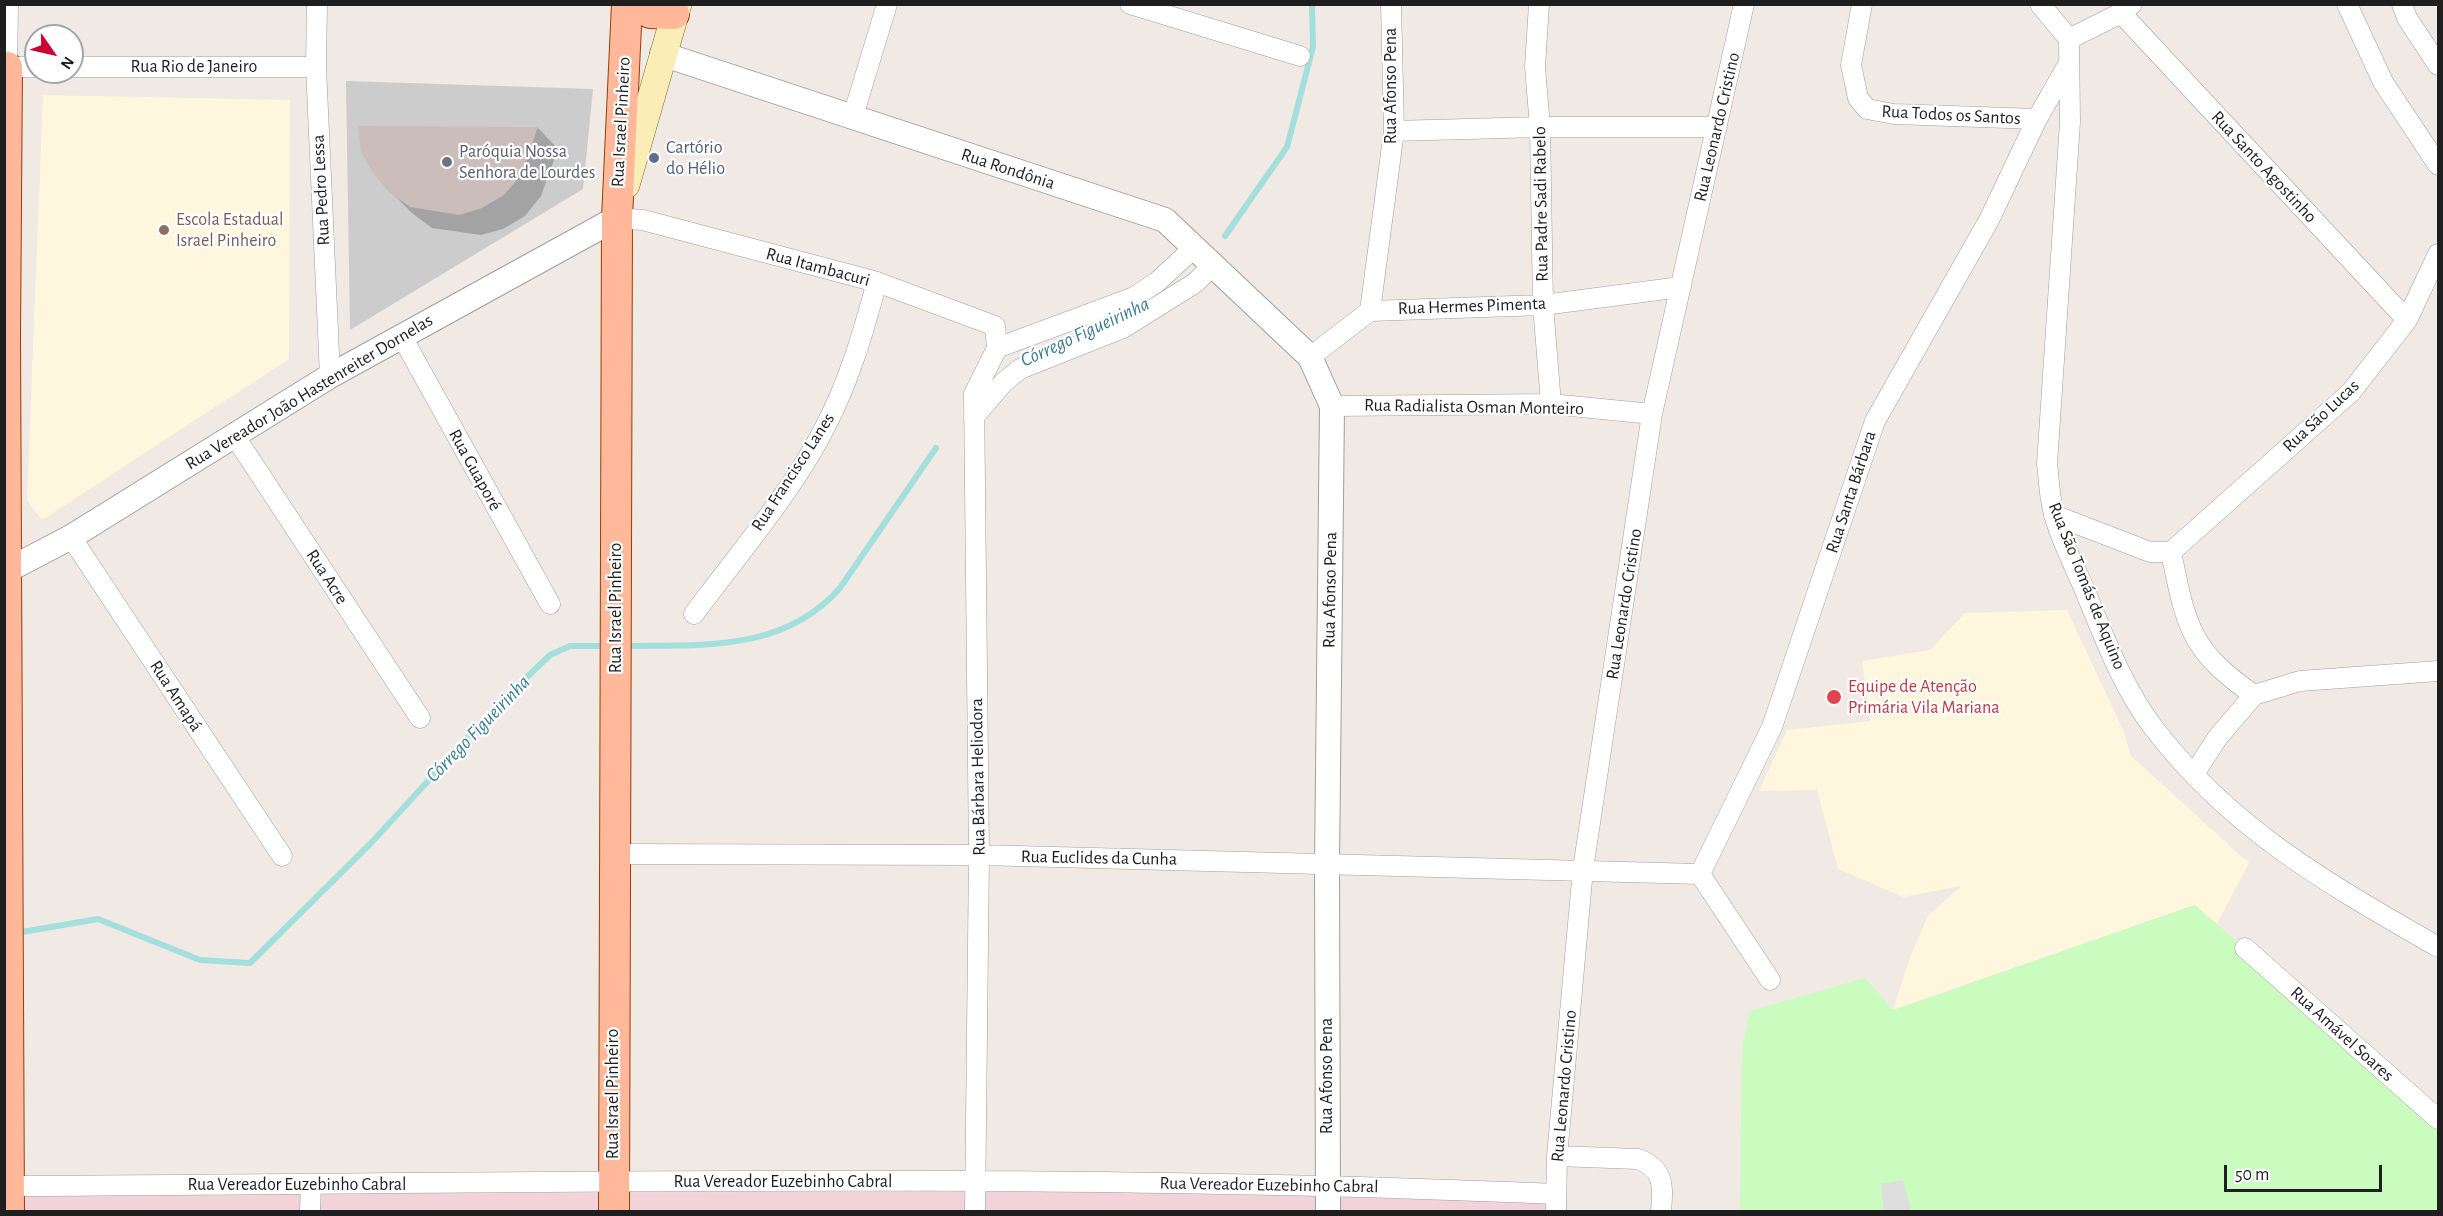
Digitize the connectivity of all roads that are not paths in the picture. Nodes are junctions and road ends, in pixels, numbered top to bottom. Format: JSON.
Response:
{"nodes":[{"id":1,"x":8,"y":4,"type":"edge"},
{"id":2,"x":317,"y":4,"type":"edge"},
{"id":3,"x":627,"y":4,"type":"edge"},
{"id":4,"x":635,"y":4,"type":"edge"},
{"id":5,"x":887,"y":4,"type":"edge"},
{"id":6,"x":1130,"y":4,"type":"edge"},
{"id":7,"x":1391,"y":4,"type":"edge"},
{"id":8,"x":1539,"y":4,"type":"edge"},
{"id":9,"x":1744,"y":4,"type":"edge"},
{"id":10,"x":1862,"y":4,"type":"edge"},
{"id":11,"x":2040,"y":4,"type":"edge"},
{"id":12,"x":2347,"y":4,"type":"edge"},
{"id":13,"x":2402,"y":4,"type":"edge"},
{"id":14,"x":676,"y":9,"type":"edge"},
{"id":15,"x":2126,"y":9,"type":"edge"},
{"id":16,"x":2069,"y":39,"type":"junction"},
{"id":17,"x":662,"y":54,"type":"junction"},
{"id":18,"x":1300,"y":56,"type":"dead end"},
{"id":19,"x":2070,"y":61,"type":"junction"},
{"id":20,"x":2439,"y":65,"type":"edge"},
{"id":21,"x":16,"y":67,"type":"edge"},
{"id":22,"x":84,"y":67,"type":"edge"},
{"id":23,"x":316,"y":67,"type":"junction"},
{"id":24,"x":853,"y":116,"type":"junction"},
{"id":25,"x":2037,"y":119,"type":"junction"},
{"id":26,"x":1540,"y":127,"type":"junction"},
{"id":27,"x":1717,"y":127,"type":"junction"},
{"id":28,"x":1394,"y":131,"type":"junction"},
{"id":29,"x":2439,"y":165,"type":"edge"},
{"id":30,"x":617,"y":218,"type":"junction"},
{"id":31,"x":1195,"y":246,"type":"junction"},
{"id":32,"x":2439,"y":254,"type":"edge"},
{"id":33,"x":1213,"y":265,"type":"junction"},
{"id":34,"x":877,"y":282,"type":"junction"},
{"id":35,"x":1681,"y":287,"type":"junction"},
{"id":36,"x":1543,"y":304,"type":"junction"},
{"id":37,"x":1370,"y":311,"type":"junction"},
{"id":38,"x":2407,"y":320,"type":"junction"},
{"id":39,"x":401,"y":335,"type":"junction"},
{"id":40,"x":5,"y":338,"type":"edge"},
{"id":41,"x":997,"y":348,"type":"junction"},
{"id":42,"x":1310,"y":357,"type":"junction"},
{"id":43,"x":330,"y":376,"type":"junction"},
{"id":44,"x":1551,"y":404,"type":"junction"},
{"id":45,"x":1332,"y":406,"type":"junction"},
{"id":46,"x":1652,"y":414,"type":"junction"},
{"id":47,"x":974,"y":417,"type":"junction"},
{"id":48,"x":234,"y":435,"type":"junction"},
{"id":49,"x":2054,"y":515,"type":"junction"},
{"id":50,"x":71,"y":537,"type":"junction"},
{"id":51,"x":2171,"y":552,"type":"junction"},
{"id":52,"x":5,"y":572,"type":"edge"},
{"id":53,"x":550,"y":604,"type":"dead end"},
{"id":54,"x":694,"y":614,"type":"dead end"},
{"id":55,"x":2439,"y":671,"type":"edge"},
{"id":56,"x":2254,"y":695,"type":"junction"},
{"id":57,"x":420,"y":718,"type":"dead end"},
{"id":58,"x":2194,"y":774,"type":"junction"},
{"id":59,"x":615,"y":854,"type":"junction"},
{"id":60,"x":979,"y":855,"type":"junction"},
{"id":61,"x":282,"y":856,"type":"dead end"},
{"id":62,"x":1327,"y":864,"type":"junction"},
{"id":63,"x":1583,"y":869,"type":"junction"},
{"id":64,"x":1700,"y":874,"type":"junction"},
{"id":65,"x":2439,"y":947,"type":"edge"},
{"id":66,"x":2246,"y":948,"type":"dead end"},
{"id":67,"x":1770,"y":980,"type":"dead end"},
{"id":68,"x":2439,"y":1119,"type":"edge"},
{"id":69,"x":1557,"y":1156,"type":"junction"},
{"id":70,"x":976,"y":1182,"type":"junction"},
{"id":71,"x":1328,"y":1184,"type":"junction"},
{"id":72,"x":311,"y":1185,"type":"junction"},
{"id":73,"x":8,"y":1193,"type":"edge"},
{"id":74,"x":613,"y":1197,"type":"edge"},
{"id":75,"x":1556,"y":1203,"type":"edge"},
{"id":76,"x":310,"y":1212,"type":"edge"},
{"id":77,"x":975,"y":1212,"type":"edge"},
{"id":78,"x":1328,"y":1212,"type":"edge"},
{"id":79,"x":1661,"y":1212,"type":"edge"}],
"edges":[{"from":1,"to":21,"type":"street"},
{"from":2,"to":23,"type":"street","name":"Rua Pedro Lessa"},
{"from":3,"to":30,"type":"main road","name":"Rua Israel Pinheiro"},
{"from":4,"to":14,"type":"main road"},
{"from":5,"to":24,"type":"street"},
{"from":6,"to":18,"type":"street"},
{"from":7,"to":28,"type":"street","name":"Rua Afonso Pena"},
{"from":8,"to":26,"type":"street","name":"Rua Padre Sadi Rabelo"},
{"from":9,"to":27,"type":"street","name":"Rua Leonardo Cristino"},
{"from":10,"to":25,"type":"street","name":"Rua Todos os Santos"},
{"from":11,"to":16,"type":"street"},
{"from":12,"to":29,"type":"street"},
{"from":13,"to":20,"type":"street"},
{"from":14,"to":17,"type":"main road"},
{"from":15,"to":16,"type":"street"},
{"from":15,"to":38,"type":"street","name":"Rua Santo Agostinho"},
{"from":16,"to":19,"type":"street","name":"Rua São Tomás de Aquino"},
{"from":17,"to":24,"type":"street","name":"Rua Rondônia"},
{"from":17,"to":30,"type":"main road"},
{"from":19,"to":25,"type":"street","name":"Rua Santa Bárbara"},
{"from":19,"to":49,"type":"street","name":"Rua São Tomás de Aquino"},
{"from":21,"to":40,"type":"main road"},
{"from":22,"to":23,"type":"street","name":"Rua Rio de Janeiro"},
{"from":23,"to":43,"type":"street","name":"Rua Pedro Lessa"},
{"from":24,"to":31,"type":"street","name":"Rua Rondônia"},
{"from":25,"to":64,"type":"street","name":"Rua Santa Bárbara"},
{"from":26,"to":27,"type":"street"},
{"from":26,"to":28,"type":"street"},
{"from":26,"to":36,"type":"street","name":"Rua Padre Sadi Rabelo"},
{"from":27,"to":35,"type":"street","name":"Rua Leonardo Cristino"},
{"from":28,"to":37,"type":"street","name":"Rua Afonso Pena"},
{"from":30,"to":34,"type":"street","name":"Rua Itambacuri"},
{"from":30,"to":39,"type":"street","name":"Rua Vereador João Hastenreiter Dornelas"},
{"from":30,"to":59,"type":"main road","name":"Rua Israel Pinheiro"},
{"from":31,"to":33,"type":"street","name":"Rua Rondônia"},
{"from":31,"to":41,"type":"street"},
{"from":32,"to":38,"type":"street","name":"Rua São Lucas"},
{"from":33,"to":42,"type":"street","name":"Rua Rondônia"},
{"from":33,"to":47,"type":"street"},
{"from":34,"to":41,"type":"street","name":"Rua Itambacuri"},
{"from":34,"to":54,"type":"street","name":"Rua Francisco Lanes"},
{"from":35,"to":36,"type":"street","name":"Rua Hermes Pimenta"},
{"from":35,"to":46,"type":"street","name":"Rua Leonardo Cristino"},
{"from":36,"to":37,"type":"street","name":"Rua Hermes Pimenta"},
{"from":36,"to":44,"type":"street","name":"Rua Padre Sadi Rabelo"},
{"from":37,"to":42,"type":"street"},
{"from":38,"to":51,"type":"street","name":"Rua São Lucas"},
{"from":39,"to":43,"type":"street","name":"Rua Vereador João Hastenreiter Dornelas"},
{"from":39,"to":53,"type":"street","name":"Rua Guaporé"},
{"from":40,"to":52,"type":"main road"},
{"from":41,"to":47,"type":"street","name":"Rua Bárbara Heliodora"},
{"from":42,"to":45,"type":"street","name":"Rua Afonso Pena"},
{"from":43,"to":48,"type":"street","name":"Rua Vereador João Hastenreiter Dornelas"},
{"from":44,"to":45,"type":"street","name":"Rua Radialista Osman Monteiro"},
{"from":44,"to":46,"type":"street","name":"Rua Radialista Osman Monteiro"},
{"from":45,"to":62,"type":"street","name":"Rua Afonso Pena"},
{"from":46,"to":63,"type":"street","name":"Rua Leonardo Cristino"},
{"from":47,"to":60,"type":"street","name":"Rua Bárbara Heliodora"},
{"from":48,"to":50,"type":"street","name":"Rua Vereador João Hastenreiter Dornelas"},
{"from":48,"to":57,"type":"street","name":"Rua Acre"},
{"from":49,"to":51,"type":"street"},
{"from":49,"to":58,"type":"street","name":"Rua São Tomás de Aquino"},
{"from":50,"to":52,"type":"street","name":"Rua Vereador João Hastenreiter Dornelas"},
{"from":50,"to":61,"type":"street","name":"Rua Amapá"},
{"from":51,"to":56,"type":"street"},
{"from":52,"to":73,"type":"main road"},
{"from":55,"to":56,"type":"street"},
{"from":56,"to":58,"type":"street"},
{"from":58,"to":65,"type":"street","name":"Rua São Tomás de Aquino"},
{"from":59,"to":60,"type":"street","name":"Rua Euclides da Cunha"},
{"from":59,"to":74,"type":"main road","name":"Rua Israel Pinheiro"},
{"from":60,"to":62,"type":"street","name":"Rua Euclides da Cunha"},
{"from":60,"to":70,"type":"street","name":"Rua Bárbara Heliodora"},
{"from":62,"to":63,"type":"street","name":"Rua Euclides da Cunha"},
{"from":62,"to":71,"type":"street","name":"Rua Afonso Pena"},
{"from":63,"to":64,"type":"street"},
{"from":63,"to":69,"type":"street","name":"Rua Leonardo Cristino"},
{"from":64,"to":67,"type":"street"},
{"from":66,"to":68,"type":"street","name":"Rua Amável Soares"},
{"from":69,"to":75,"type":"street","name":"Rua Leonardo Cristino"},
{"from":69,"to":79,"type":"street"},
{"from":70,"to":71,"type":"street","name":"Rua Vereador Euzebinho Cabral"},
{"from":70,"to":74,"type":"street","name":"Rua Vereador Euzebinho Cabral"},
{"from":70,"to":77,"type":"street","name":"Rua Bárbara Heliodora"},
{"from":71,"to":75,"type":"street","name":"Rua Vereador Euzebinho Cabral"},
{"from":71,"to":78,"type":"street","name":"Rua Afonso Pena"},
{"from":72,"to":73,"type":"street","name":"Rua Vereador Euzebinho Cabral"},
{"from":72,"to":74,"type":"street","name":"Rua Vereador Euzebinho Cabral"},
{"from":72,"to":76,"type":"street"}]}
